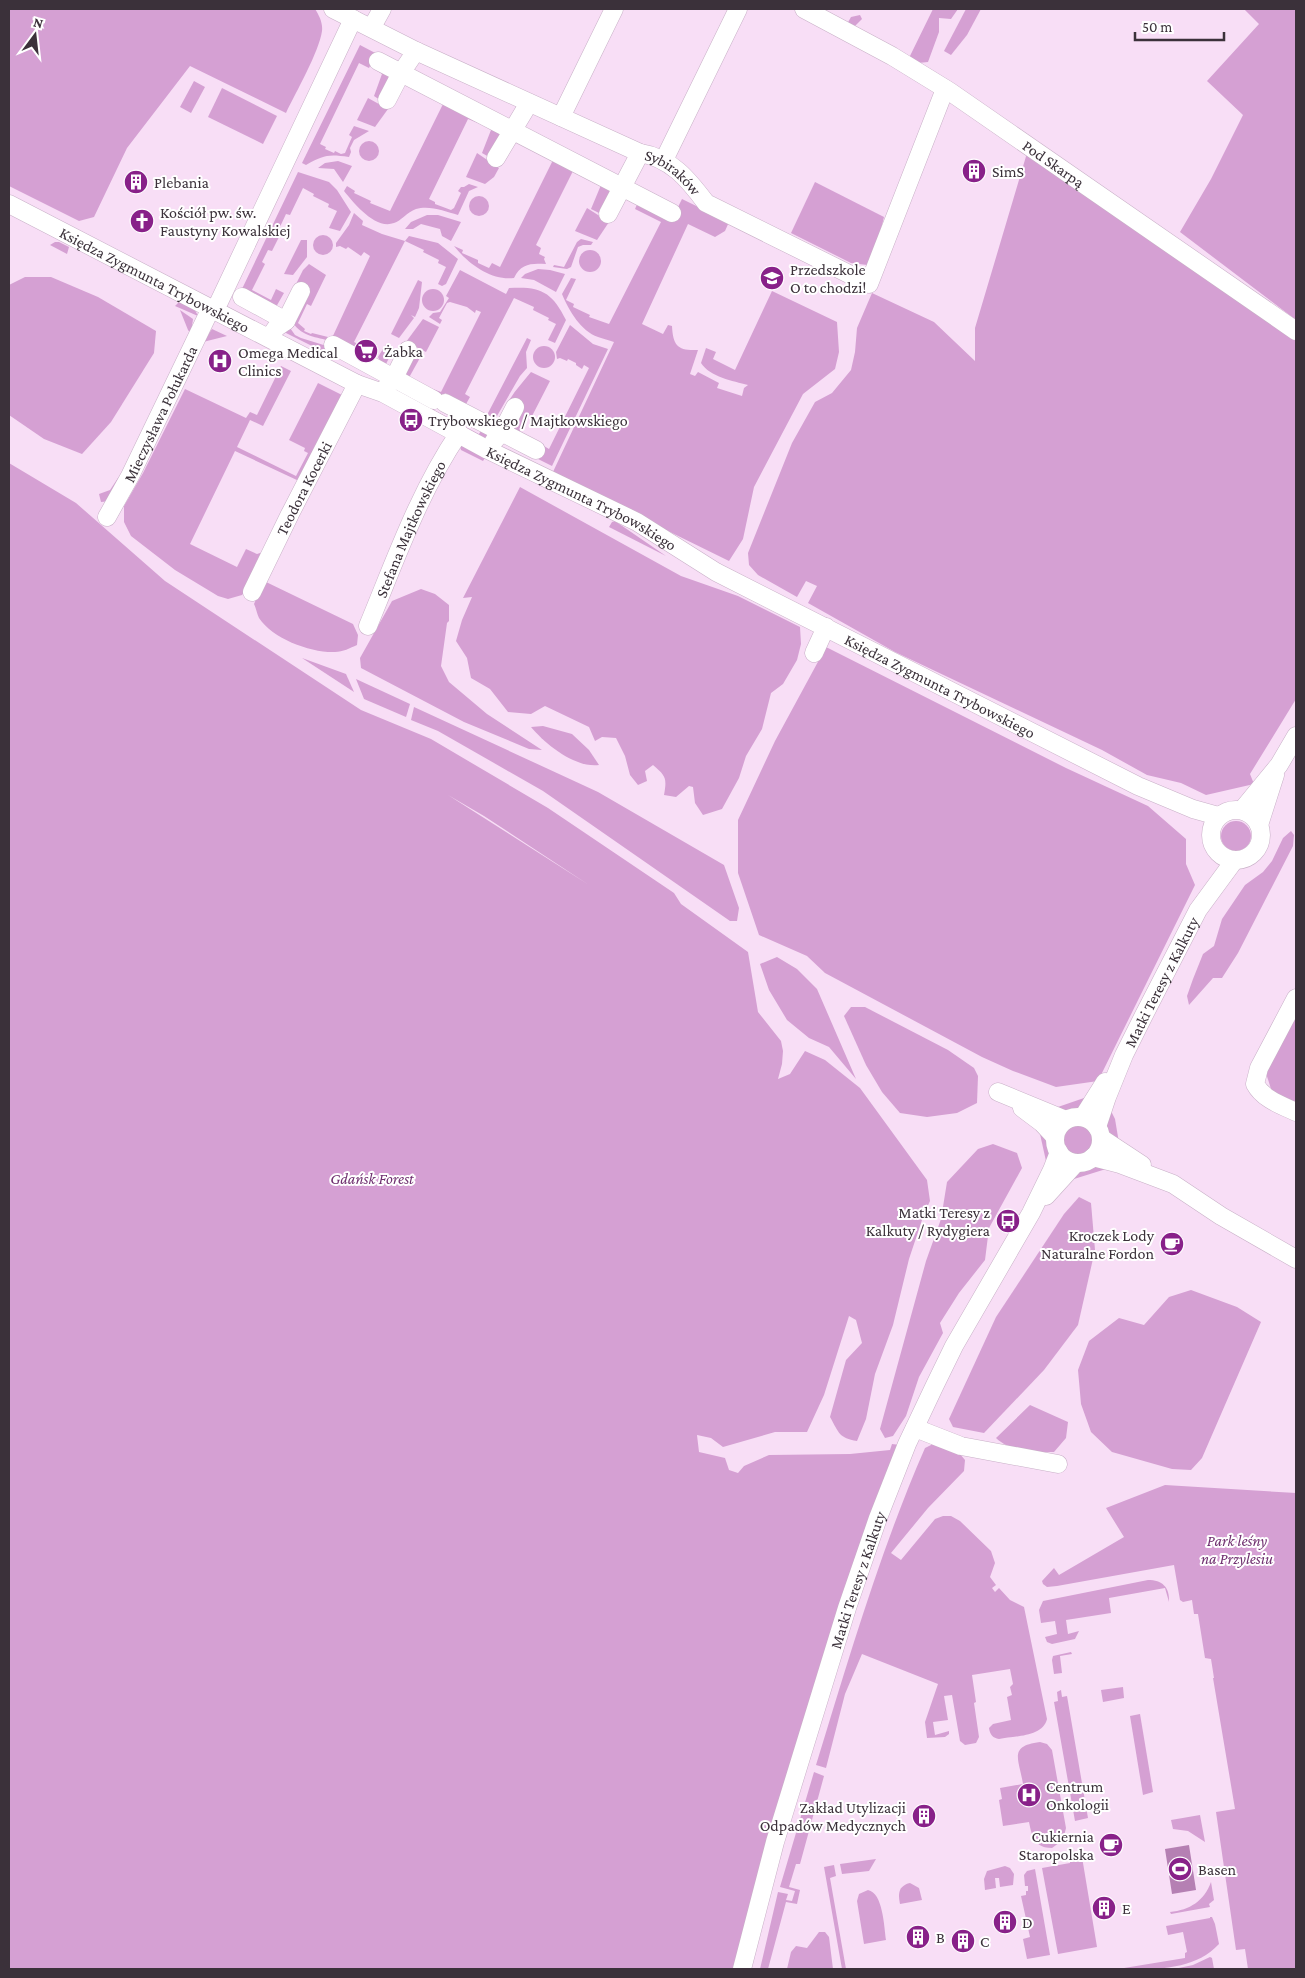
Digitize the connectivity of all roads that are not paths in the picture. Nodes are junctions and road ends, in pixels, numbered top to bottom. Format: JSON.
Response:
{"nodes":[{"id":1,"x":333,"y":9,"type":"edge"},
{"id":2,"x":382,"y":9,"type":"edge"},
{"id":3,"x":614,"y":9,"type":"edge"},
{"id":4,"x":738,"y":9,"type":"edge"},
{"id":5,"x":804,"y":9,"type":"edge"},
{"id":6,"x":353,"y":19,"type":"junction"},
{"id":7,"x":372,"y":28,"type":"junction"},
{"id":8,"x":416,"y":51,"type":"junction"},
{"id":9,"x":378,"y":61,"type":"dead end"},
{"id":10,"x":401,"y":73,"type":"junction"},
{"id":11,"x":945,"y":89,"type":"junction"},
{"id":12,"x":387,"y":100,"type":"dead end"},
{"id":13,"x":529,"y":103,"type":"junction"},
{"id":14,"x":561,"y":117,"type":"junction"},
{"id":15,"x":512,"y":130,"type":"junction"},
{"id":16,"x":640,"y":153,"type":"junction"},
{"id":17,"x":496,"y":158,"type":"dead end"},
{"id":18,"x":664,"y":160,"type":"junction"},
{"id":19,"x":622,"y":187,"type":"junction"},
{"id":20,"x":9,"y":204,"type":"edge"},
{"id":21,"x":672,"y":213,"type":"dead end"},
{"id":22,"x":608,"y":214,"type":"dead end"},
{"id":23,"x":301,"y":291,"type":"dead end"},
{"id":24,"x":242,"y":298,"type":"dead end"},
{"id":25,"x":215,"y":305,"type":"junction"},
{"id":26,"x":286,"y":321,"type":"junction"},
{"id":27,"x":1296,"y":331,"type":"edge"},
{"id":28,"x":269,"y":338,"type":"junction"},
{"id":29,"x":333,"y":345,"type":"dead end"},
{"id":30,"x":408,"y":350,"type":"dead end"},
{"id":31,"x":394,"y":378,"type":"junction"},
{"id":32,"x":357,"y":384,"type":"junction"},
{"id":33,"x":383,"y":393,"type":"junction"},
{"id":34,"x":515,"y":407,"type":"dead end"},
{"id":35,"x":502,"y":432,"type":"junction"},
{"id":36,"x":459,"y":433,"type":"junction"},
{"id":37,"x":488,"y":450,"type":"junction"},
{"id":38,"x":536,"y":450,"type":"dead end"},
{"id":39,"x":106,"y":517,"type":"dead end"},
{"id":40,"x":252,"y":592,"type":"dead end"},
{"id":41,"x":368,"y":626,"type":"dead end"},
{"id":42,"x":826,"y":628,"type":"junction"},
{"id":43,"x":814,"y":653,"type":"dead end"},
{"id":44,"x":1296,"y":736,"type":"edge"},
{"id":45,"x":1279,"y":765,"type":"junction"},
{"id":46,"x":1154,"y":794,"type":"junction"},
{"id":47,"x":1242,"y":810,"type":"junction"},
{"id":48,"x":1218,"y":816,"type":"junction"},
{"id":49,"x":1259,"y":825,"type":"junction"},
{"id":50,"x":1210,"y":833,"type":"junction"},
{"id":51,"x":1217,"y":853,"type":"junction"},
{"id":52,"x":1234,"y":861,"type":"junction"},
{"id":53,"x":1198,"y":910,"type":"junction"},
{"id":54,"x":1296,"y":998,"type":"edge"},
{"id":55,"x":1296,"y":1112,"type":"edge"},
{"id":56,"x":1087,"y":1126,"type":"junction"},
{"id":57,"x":1057,"y":1144,"type":"junction"},
{"id":58,"x":1094,"y":1157,"type":"junction"},
{"id":59,"x":1076,"y":1163,"type":"junction"},
{"id":60,"x":1163,"y":1179,"type":"junction"},
{"id":61,"x":1031,"y":1213,"type":"junction"},
{"id":62,"x":1296,"y":1259,"type":"edge"},
{"id":63,"x":915,"y":1428,"type":"junction"},
{"id":64,"x":1058,"y":1464,"type":"dead end"},
{"id":65,"x":742,"y":1969,"type":"edge"}],
"edges":[{"from":1,"to":6,"type":"street","name":"Sybiraków"},
{"from":2,"to":7,"type":"street"},
{"from":3,"to":14,"type":"street"},
{"from":4,"to":18,"type":"street"},
{"from":5,"to":11,"type":"street","name":"Pod Skarpą"},
{"from":6,"to":7,"type":"street","name":"Sybiraków"},
{"from":6,"to":25,"type":"street","name":"Mieczysława Połukarda"},
{"from":7,"to":8,"type":"street","name":"Sybiraków"},
{"from":8,"to":10,"type":"street"},
{"from":8,"to":13,"type":"street","name":"Sybiraków"},
{"from":9,"to":10,"type":"street"},
{"from":10,"to":12,"type":"street"},
{"from":10,"to":15,"type":"street"},
{"from":11,"to":18,"type":"street","name":"Sybiraków"},
{"from":11,"to":27,"type":"street","name":"Pod Skarpą"},
{"from":13,"to":14,"type":"street","name":"Sybiraków"},
{"from":13,"to":15,"type":"street"},
{"from":14,"to":16,"type":"street","name":"Sybiraków"},
{"from":15,"to":17,"type":"street"},
{"from":15,"to":19,"type":"street"},
{"from":16,"to":18,"type":"street","name":"Sybiraków"},
{"from":16,"to":19,"type":"street"},
{"from":19,"to":21,"type":"street"},
{"from":19,"to":22,"type":"street"},
{"from":20,"to":25,"type":"street","name":"Księdza Zygmunta Trybowskiego"},
{"from":23,"to":26,"type":"street"},
{"from":24,"to":26,"type":"street"},
{"from":25,"to":28,"type":"street","name":"Księdza Zygmunta Trybowskiego"},
{"from":25,"to":39,"type":"street","name":"Mieczysława Połukarda"},
{"from":26,"to":28,"type":"street"},
{"from":28,"to":32,"type":"street","name":"Księdza Zygmunta Trybowskiego"},
{"from":29,"to":31,"type":"street"},
{"from":30,"to":31,"type":"street"},
{"from":31,"to":33,"type":"street"},
{"from":31,"to":35,"type":"street"},
{"from":32,"to":33,"type":"street","name":"Księdza Zygmunta Trybowskiego"},
{"from":32,"to":40,"type":"street","name":"Teodora Kocerki"},
{"from":33,"to":36,"type":"street","name":"Księdza Zygmunta Trybowskiego"},
{"from":34,"to":35,"type":"street"},
{"from":35,"to":37,"type":"street"},
{"from":35,"to":38,"type":"street"},
{"from":36,"to":37,"type":"street","name":"Księdza Zygmunta Trybowskiego"},
{"from":36,"to":41,"type":"street","name":"Stefana Majtkowskiego"},
{"from":37,"to":42,"type":"street","name":"Księdza Zygmunta Trybowskiego"},
{"from":42,"to":43,"type":"street"},
{"from":42,"to":46,"type":"street","name":"Księdza Zygmunta Trybowskiego"},
{"from":44,"to":45,"type":"street"},
{"from":45,"to":47,"type":"street"},
{"from":45,"to":49,"type":"street"},
{"from":46,"to":48,"type":"street","name":"Księdza Zygmunta Trybowskiego"},
{"from":46,"to":50,"type":"street","name":"Księdza Zygmunta Trybowskiego"},
{"from":47,"to":48,"type":"street"},
{"from":47,"to":49,"type":"street"},
{"from":48,"to":50,"type":"street"},
{"from":49,"to":52,"type":"street"},
{"from":50,"to":51,"type":"street"},
{"from":51,"to":52,"type":"street"},
{"from":51,"to":53,"type":"street","name":"Matki Teresy z Kalkuty"},
{"from":52,"to":53,"type":"street","name":"Matki Teresy z Kalkuty"},
{"from":53,"to":56,"type":"street","name":"Matki Teresy z Kalkuty"},
{"from":54,"to":55,"type":"street"},
{"from":56,"to":57,"type":"street"},
{"from":56,"to":57,"type":"street"},
{"from":56,"to":58,"type":"street"},
{"from":56,"to":60,"type":"street"},
{"from":57,"to":59,"type":"street"},
{"from":57,"to":61,"type":"street","name":"Matki Teresy z Kalkuty"},
{"from":58,"to":59,"type":"street"},
{"from":58,"to":60,"type":"street"},
{"from":59,"to":61,"type":"street","name":"Matki Teresy z Kalkuty"},
{"from":60,"to":62,"type":"street"},
{"from":61,"to":63,"type":"street","name":"Matki Teresy z Kalkuty"},
{"from":63,"to":64,"type":"street"},
{"from":63,"to":65,"type":"street","name":"Matki Teresy z Kalkuty"}]}
